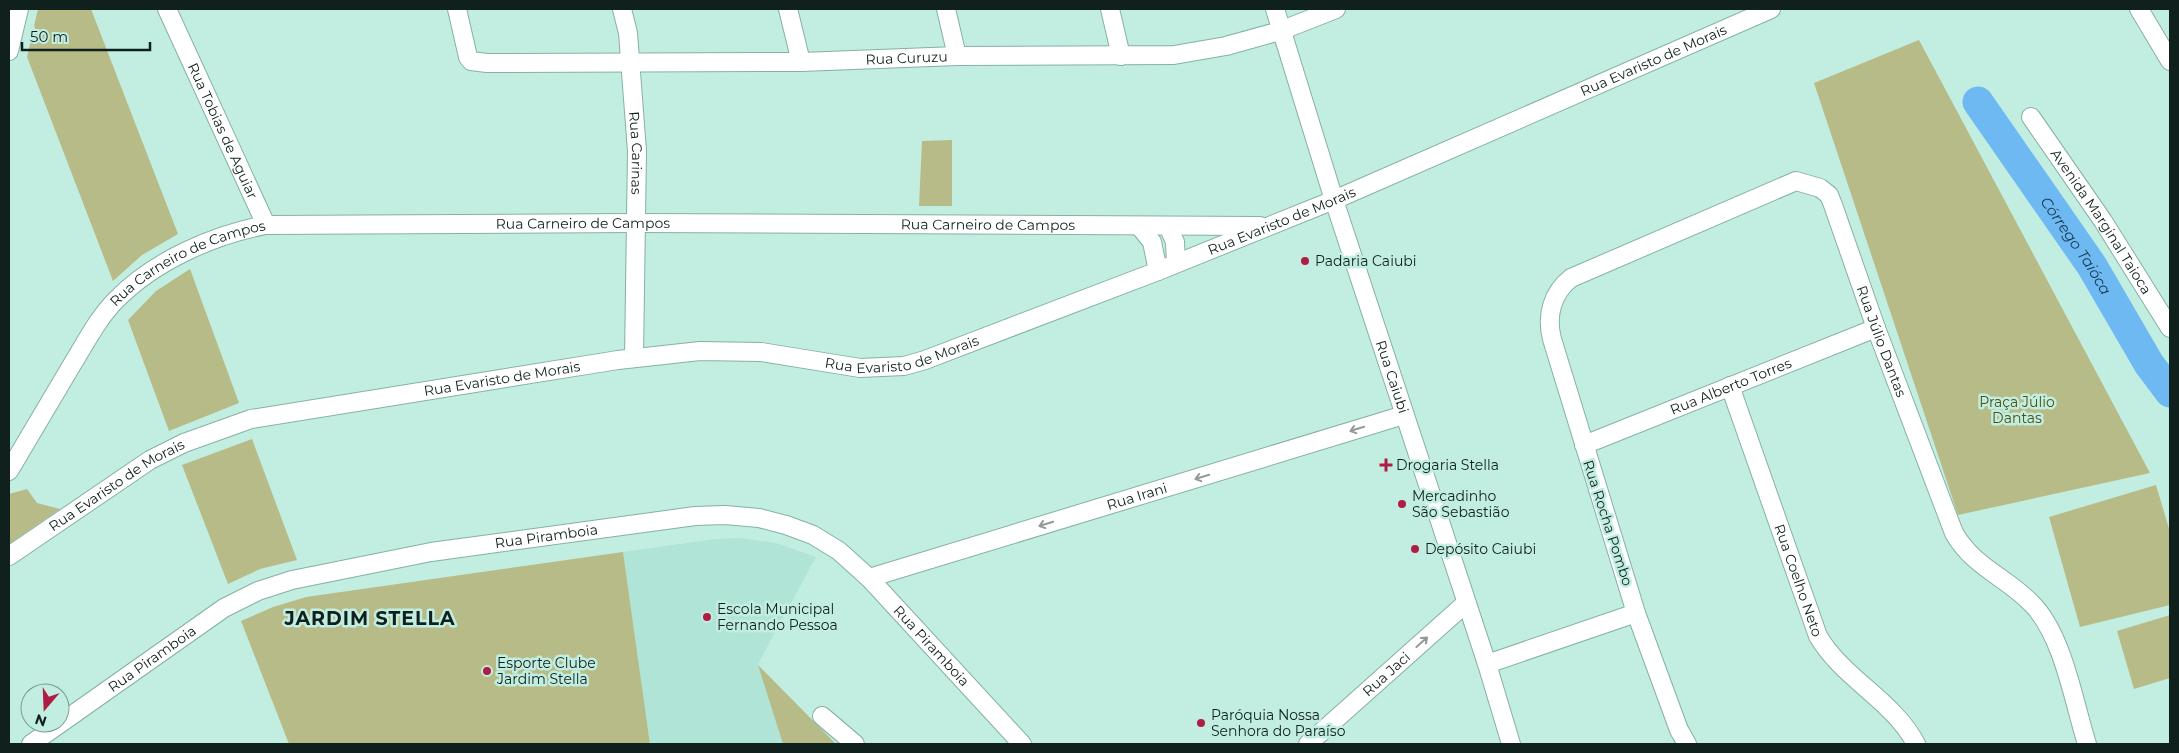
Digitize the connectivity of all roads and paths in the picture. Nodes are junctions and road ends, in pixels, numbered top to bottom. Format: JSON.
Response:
{"nodes":[{"id":1,"x":19,"y":9,"type":"edge"},
{"id":2,"x":167,"y":9,"type":"edge"},
{"id":3,"x":457,"y":9,"type":"edge"},
{"id":4,"x":622,"y":9,"type":"edge"},
{"id":5,"x":788,"y":9,"type":"edge"},
{"id":6,"x":946,"y":9,"type":"edge"},
{"id":7,"x":1110,"y":9,"type":"edge"},
{"id":8,"x":1275,"y":9,"type":"edge"},
{"id":9,"x":1336,"y":9,"type":"edge"},
{"id":10,"x":1771,"y":9,"type":"edge"},
{"id":11,"x":2139,"y":9,"type":"edge"},
{"id":12,"x":1280,"y":31,"type":"junction"},
{"id":13,"x":9,"y":51,"type":"edge"},
{"id":14,"x":957,"y":56,"type":"junction"},
{"id":15,"x":1122,"y":56,"type":"junction"},
{"id":16,"x":2170,"y":61,"type":"edge"},
{"id":17,"x":630,"y":62,"type":"junction"},
{"id":18,"x":801,"y":62,"type":"junction"},
{"id":19,"x":2032,"y":117,"type":"dead end"},
{"id":20,"x":1334,"y":200,"type":"junction"},
{"id":21,"x":636,"y":223,"type":"junction"},
{"id":22,"x":266,"y":225,"type":"junction"},
{"id":23,"x":1168,"y":226,"type":"junction"},
{"id":24,"x":1270,"y":226,"type":"junction"},
{"id":25,"x":1140,"y":227,"type":"junction"},
{"id":26,"x":1176,"y":264,"type":"junction"},
{"id":27,"x":1158,"y":271,"type":"junction"},
{"id":28,"x":1554,"y":298,"type":"joint"},
{"id":29,"x":1876,"y":328,"type":"junction"},
{"id":30,"x":2170,"y":328,"type":"edge"},
{"id":31,"x":634,"y":358,"type":"junction"},
{"id":32,"x":1730,"y":386,"type":"junction"},
{"id":33,"x":1404,"y":415,"type":"junction"},
{"id":34,"x":1584,"y":445,"type":"junction"},
{"id":35,"x":9,"y":471,"type":"edge"},
{"id":36,"x":9,"y":556,"type":"edge"},
{"id":37,"x":869,"y":578,"type":"junction"},
{"id":38,"x":1466,"y":603,"type":"junction"},
{"id":39,"x":1636,"y":613,"type":"junction"},
{"id":40,"x":1487,"y":664,"type":"junction"},
{"id":41,"x":822,"y":716,"type":"dead end"},
{"id":42,"x":31,"y":744,"type":"edge"},
{"id":43,"x":855,"y":744,"type":"edge"},
{"id":44,"x":1022,"y":744,"type":"edge"},
{"id":45,"x":1308,"y":744,"type":"edge"},
{"id":46,"x":1511,"y":744,"type":"edge"},
{"id":47,"x":1687,"y":744,"type":"edge"},
{"id":48,"x":1916,"y":744,"type":"edge"},
{"id":49,"x":2086,"y":744,"type":"edge"}],
"edges":[{"from":1,"to":13,"type":"street"},
{"from":2,"to":22,"type":"street","name":"Rua Tobias de Aguiar"},
{"from":3,"to":17,"type":"street","name":"Rua Curuzu"},
{"from":4,"to":17,"type":"street","name":"Rua Carinas"},
{"from":5,"to":18,"type":"street"},
{"from":6,"to":14,"type":"street"},
{"from":7,"to":15,"type":"street"},
{"from":8,"to":12,"type":"street","name":"Rua Caiubi"},
{"from":9,"to":12,"type":"street","name":"Rua Curuzu"},
{"from":10,"to":20,"type":"street","name":"Rua Evaristo de Morais"},
{"from":11,"to":16,"type":"street"},
{"from":12,"to":15,"type":"street","name":"Rua Curuzu"},
{"from":12,"to":20,"type":"street","name":"Rua Caiubi"},
{"from":14,"to":15,"type":"street","name":"Rua Curuzu"},
{"from":14,"to":18,"type":"street","name":"Rua Curuzu"},
{"from":17,"to":18,"type":"street","name":"Rua Curuzu"},
{"from":17,"to":21,"type":"street","name":"Rua Carinas"},
{"from":19,"to":30,"type":"street","name":"Avenida Marginal Taioca"},
{"from":20,"to":24,"type":"street","name":"Rua Evaristo de Morais"},
{"from":20,"to":33,"type":"street","name":"Rua Caiubi"},
{"from":21,"to":22,"type":"street","name":"Rua Carneiro de Campos"},
{"from":21,"to":25,"type":"street","name":"Rua Carneiro de Campos"},
{"from":21,"to":31,"type":"street","name":"Rua Carinas"},
{"from":22,"to":35,"type":"street","name":"Rua Carneiro de Campos"},
{"from":23,"to":24,"type":"street","name":"Rua Carneiro de Campos"},
{"from":23,"to":25,"type":"street","name":"Rua Carneiro de Campos"},
{"from":23,"to":26,"type":"street"},
{"from":24,"to":26,"type":"street","name":"Rua Evaristo de Morais"},
{"from":25,"to":27,"type":"street"},
{"from":26,"to":27,"type":"street","name":"Rua Evaristo de Morais"},
{"from":27,"to":31,"type":"street","name":"Rua Evaristo de Morais"},
{"from":28,"to":29,"type":"street","name":"Rua Júlio Dantas"},
{"from":28,"to":34,"type":"street","name":"Rua Rocha Pombo"},
{"from":29,"to":32,"type":"street","name":"Rua Alberto Torres"},
{"from":29,"to":49,"type":"street","name":"Rua Júlio Dantas"},
{"from":31,"to":36,"type":"street","name":"Rua Evaristo de Morais"},
{"from":32,"to":34,"type":"street","name":"Rua Alberto Torres"},
{"from":32,"to":48,"type":"street","name":"Rua Coelho Neto"},
{"from":33,"to":37,"type":"street","name":"Rua Irani","one_way":true},
{"from":33,"to":38,"type":"street","name":"Rua Caiubi"},
{"from":34,"to":39,"type":"street","name":"Rua Rocha Pombo"},
{"from":37,"to":42,"type":"street","name":"Rua Piramboia"},
{"from":37,"to":44,"type":"street","name":"Rua Piramboia"},
{"from":38,"to":40,"type":"street","name":"Rua Caiubi"},
{"from":45,"to":38,"type":"street","name":"Rua Jaci","one_way":true},
{"from":39,"to":40,"type":"street"},
{"from":39,"to":47,"type":"street","name":"Rua Rocha Pombo"},
{"from":40,"to":46,"type":"street","name":"Rua Caiubi"},
{"from":41,"to":43,"type":"street"}]}
